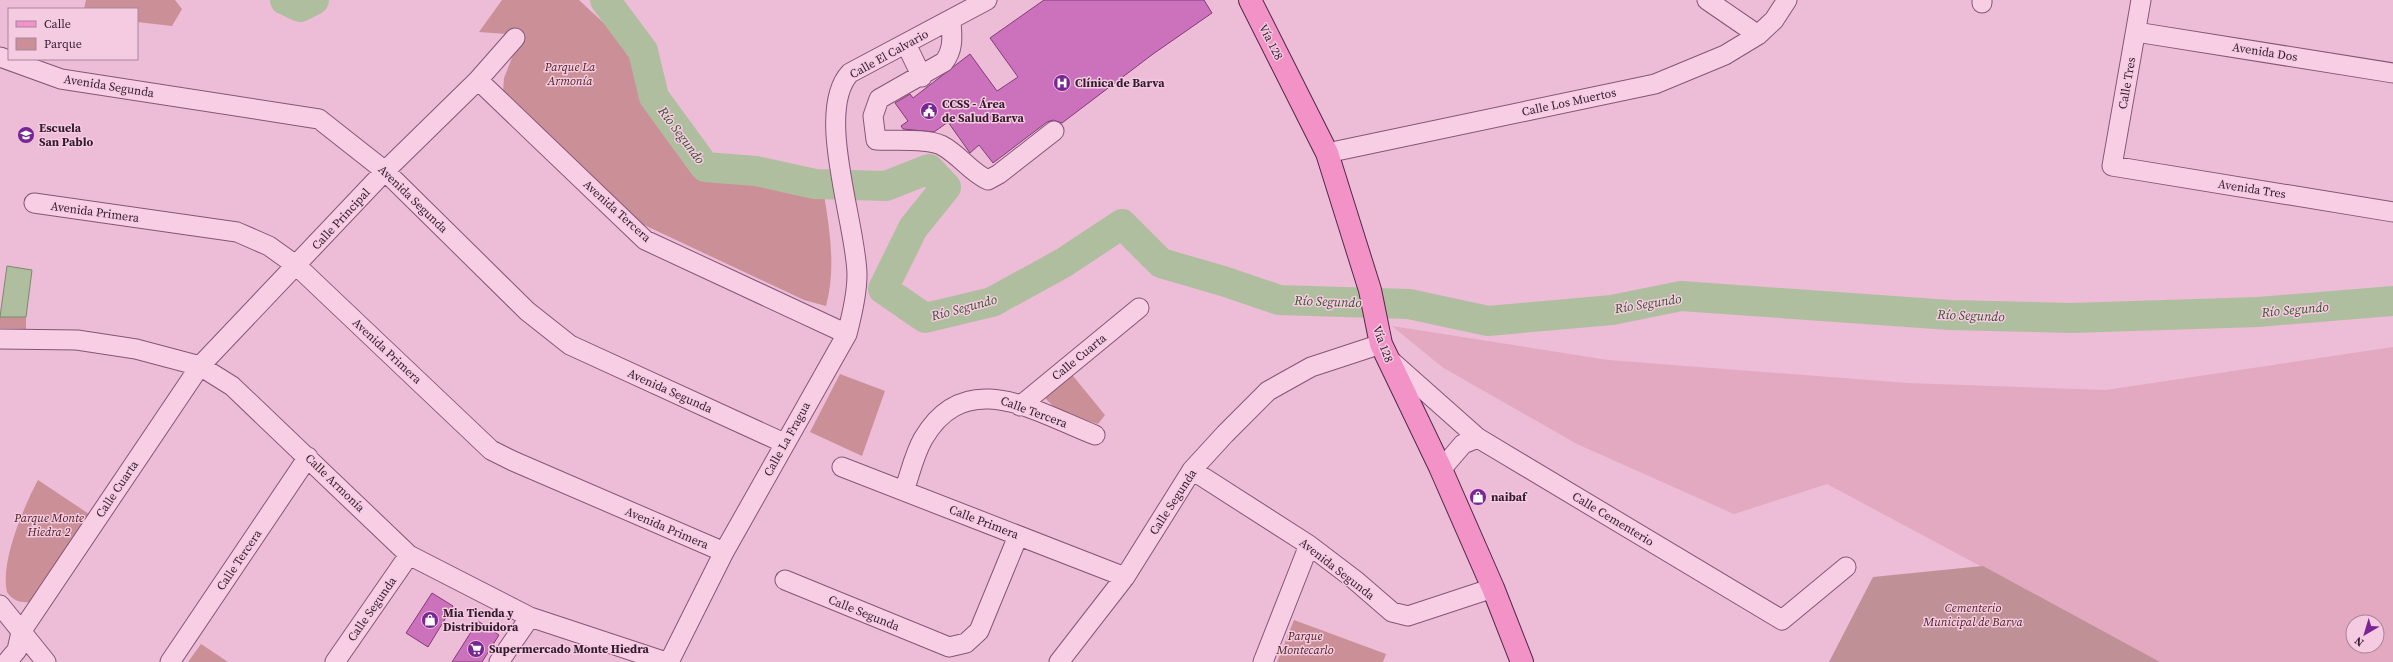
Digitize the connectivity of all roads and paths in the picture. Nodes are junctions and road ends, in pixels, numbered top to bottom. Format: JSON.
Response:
{"nodes":[{"id":1,"x":1250,"y":0,"type":"edge"},
{"id":2,"x":1707,"y":0,"type":"edge"},
{"id":3,"x":1787,"y":0,"type":"edge"},
{"id":4,"x":2141,"y":0,"type":"edge"},
{"id":5,"x":984,"y":1,"type":"edge"},
{"id":6,"x":951,"y":21,"type":"junction"},
{"id":7,"x":2136,"y":32,"type":"junction"},
{"id":8,"x":1758,"y":35,"type":"junction"},
{"id":9,"x":515,"y":38,"type":"dead end"},
{"id":10,"x":906,"y":44,"type":"junction"},
{"id":11,"x":8,"y":60,"type":"edge"},
{"id":12,"x":2393,"y":73,"type":"edge"},
{"id":13,"x":922,"y":77,"type":"junction"},
{"id":14,"x":478,"y":80,"type":"junction"},
{"id":15,"x":1054,"y":131,"type":"dead end"},
{"id":16,"x":1327,"y":153,"type":"junction"},
{"id":17,"x":2112,"y":166,"type":"joint"},
{"id":18,"x":385,"y":171,"type":"junction"},
{"id":19,"x":34,"y":203,"type":"dead end"},
{"id":20,"x":846,"y":204,"type":"joint"},
{"id":21,"x":2393,"y":212,"type":"edge"},
{"id":22,"x":297,"y":266,"type":"junction"},
{"id":23,"x":1139,"y":308,"type":"dead end"},
{"id":24,"x":847,"y":334,"type":"junction"},
{"id":25,"x":0,"y":339,"type":"edge"},
{"id":26,"x":1381,"y":344,"type":"junction"},
{"id":27,"x":200,"y":366,"type":"junction"},
{"id":28,"x":1020,"y":406,"type":"junction"},
{"id":29,"x":1095,"y":435,"type":"dead end"},
{"id":30,"x":1478,"y":438,"type":"junction"},
{"id":31,"x":784,"y":443,"type":"junction"},
{"id":32,"x":308,"y":457,"type":"junction"},
{"id":33,"x":842,"y":467,"type":"dead end"},
{"id":34,"x":1440,"y":467,"type":"junction"},
{"id":35,"x":1192,"y":470,"type":"junction"},
{"id":36,"x":904,"y":491,"type":"junction"},
{"id":37,"x":1018,"y":536,"type":"junction"},
{"id":38,"x":1309,"y":545,"type":"junction"},
{"id":39,"x":724,"y":552,"type":"junction"},
{"id":40,"x":409,"y":555,"type":"junction"},
{"id":41,"x":1846,"y":567,"type":"dead end"},
{"id":42,"x":1125,"y":577,"type":"junction"},
{"id":43,"x":785,"y":580,"type":"dead end"},
{"id":44,"x":1493,"y":588,"type":"junction"},
{"id":45,"x":0,"y":605,"type":"edge"},
{"id":46,"x":530,"y":617,"type":"junction"},
{"id":47,"x":21,"y":632,"type":"junction"},
{"id":48,"x":6,"y":662,"type":"edge"},
{"id":49,"x":46,"y":662,"type":"edge"},
{"id":50,"x":170,"y":662,"type":"edge"},
{"id":51,"x":335,"y":662,"type":"edge"},
{"id":52,"x":499,"y":662,"type":"edge"},
{"id":53,"x":667,"y":662,"type":"edge"},
{"id":54,"x":1059,"y":662,"type":"edge"},
{"id":55,"x":1262,"y":662,"type":"edge"},
{"id":56,"x":1522,"y":662,"type":"edge"}],
"edges":[{"from":1,"to":16,"type":"main road","name":"Vía 128"},
{"from":2,"to":8,"type":"street"},
{"from":3,"to":8,"type":"street","name":"Calle Los Muertos"},
{"from":4,"to":7,"type":"street","name":"Calle Tres"},
{"from":5,"to":6,"type":"street","name":"Calle El Calvario"},
{"from":6,"to":10,"type":"street","name":"Calle El Calvario"},
{"from":6,"to":13,"type":"street"},
{"from":7,"to":12,"type":"street","name":"Avenida Dos"},
{"from":7,"to":17,"type":"street","name":"Calle Tres"},
{"from":8,"to":16,"type":"street","name":"Calle Los Muertos"},
{"from":9,"to":14,"type":"street","name":"Calle Principal"},
{"from":10,"to":13,"type":"street"},
{"from":10,"to":20,"type":"street","name":"Calle El Calvario"},
{"from":11,"to":18,"type":"street","name":"Avenida Segunda"},
{"from":13,"to":15,"type":"street"},
{"from":14,"to":18,"type":"street","name":"Calle Principal"},
{"from":14,"to":24,"type":"street","name":"Avenida Tercera"},
{"from":16,"to":26,"type":"main road","name":"Vía 128"},
{"from":17,"to":21,"type":"street","name":"Avenida Tres"},
{"from":18,"to":22,"type":"street","name":"Calle Principal"},
{"from":18,"to":31,"type":"street","name":"Avenida Segunda"},
{"from":19,"to":22,"type":"street","name":"Avenida Primera"},
{"from":20,"to":24,"type":"street","name":"Calle La Fragua"},
{"from":22,"to":27,"type":"street","name":"Calle Principal"},
{"from":22,"to":39,"type":"street","name":"Avenida Primera"},
{"from":23,"to":28,"type":"street","name":"Calle Cuarta"},
{"from":24,"to":31,"type":"street","name":"Calle La Fragua"},
{"from":25,"to":27,"type":"street","name":"Calle Armonía"},
{"from":26,"to":30,"type":"street","name":"Calle Cementerio"},
{"from":26,"to":34,"type":"main road","name":"Vía 128"},
{"from":26,"to":35,"type":"street","name":"Calle Segunda"},
{"from":27,"to":32,"type":"street","name":"Calle Armonía"},
{"from":27,"to":47,"type":"street","name":"Calle Cuarta"},
{"from":28,"to":29,"type":"street","name":"Calle Tercera"},
{"from":28,"to":36,"type":"street","name":"Calle Tercera"},
{"from":30,"to":34,"type":"street"},
{"from":30,"to":41,"type":"street","name":"Calle Cementerio"},
{"from":31,"to":39,"type":"street","name":"Calle La Fragua"},
{"from":32,"to":40,"type":"street","name":"Calle Armonía"},
{"from":32,"to":50,"type":"street","name":"Calle Tercera"},
{"from":33,"to":36,"type":"street","name":"Calle Primera"},
{"from":34,"to":44,"type":"main road","name":"Vía 128"},
{"from":35,"to":38,"type":"street","name":"Avenida Segunda"},
{"from":35,"to":42,"type":"street","name":"Calle Segunda"},
{"from":36,"to":37,"type":"street","name":"Calle Primera"},
{"from":37,"to":42,"type":"street","name":"Calle Primera"},
{"from":37,"to":43,"type":"street","name":"Calle Segunda"},
{"from":38,"to":44,"type":"street","name":"Avenida Segunda"},
{"from":38,"to":55,"type":"street"},
{"from":39,"to":53,"type":"street","name":"Calle La Fragua"},
{"from":40,"to":46,"type":"street","name":"Calle Armonía"},
{"from":40,"to":51,"type":"street","name":"Calle Segunda"},
{"from":42,"to":54,"type":"street","name":"Calle Segunda"},
{"from":44,"to":56,"type":"main road","name":"Vía 128"},
{"from":45,"to":47,"type":"street"},
{"from":46,"to":52,"type":"street"},
{"from":46,"to":53,"type":"street","name":"Calle Armonía"},
{"from":47,"to":48,"type":"street","name":"Calle Cuarta"},
{"from":47,"to":49,"type":"street"}]}
